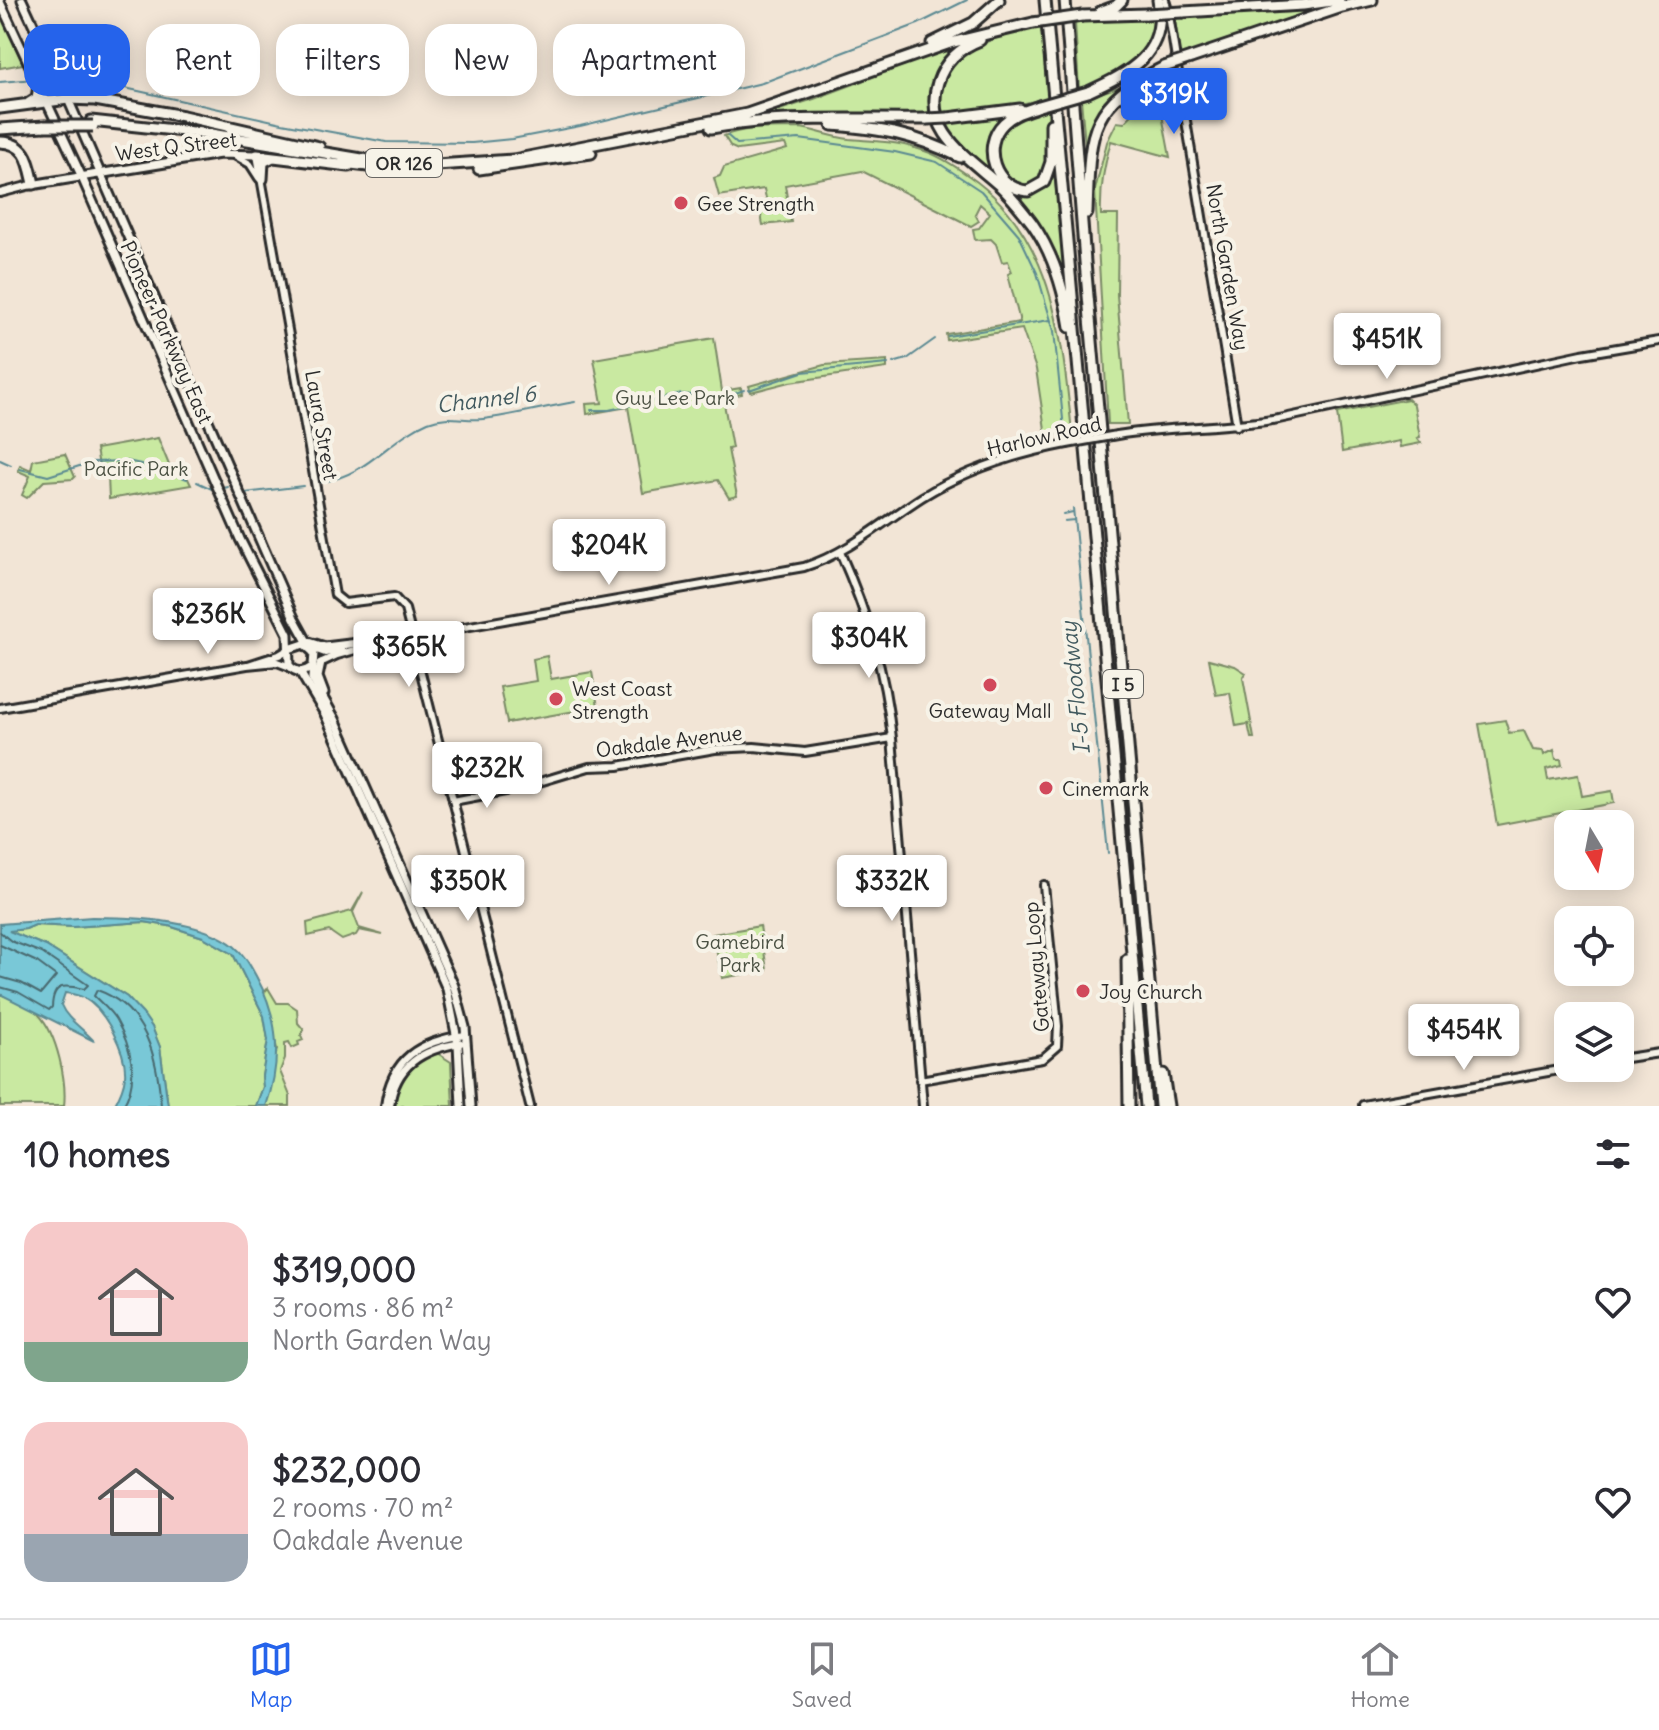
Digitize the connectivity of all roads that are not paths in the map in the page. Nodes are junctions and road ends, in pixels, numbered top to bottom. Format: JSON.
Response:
{"nodes":[{"id":1,"x":22,"y":0,"type":"edge"},
{"id":2,"x":999,"y":0,"type":"edge"},
{"id":3,"x":1045,"y":0,"type":"edge"},
{"id":4,"x":1067,"y":0,"type":"edge"},
{"id":5,"x":1122,"y":0,"type":"edge"},
{"id":6,"x":1158,"y":0,"type":"edge"},
{"id":7,"x":1339,"y":0,"type":"edge"},
{"id":8,"x":1372,"y":0,"type":"edge"},
{"id":9,"x":0,"y":2,"type":"edge"},
{"id":10,"x":1169,"y":15,"type":"dead end"},
{"id":11,"x":1082,"y":16,"type":"junction"},
{"id":12,"x":1033,"y":23,"type":"junction"},
{"id":13,"x":24,"y":56,"type":"edge"},
{"id":14,"x":1164,"y":67,"type":"junction"},
{"id":15,"x":1051,"y":69,"type":"junction"},
{"id":16,"x":865,"y":73,"type":"junction"},
{"id":17,"x":1088,"y":92,"type":"junction"},
{"id":18,"x":37,"y":96,"type":"edge"},
{"id":19,"x":45,"y":96,"type":"edge"},
{"id":20,"x":68,"y":99,"type":"junction"},
{"id":21,"x":48,"y":102,"type":"junction"},
{"id":22,"x":26,"y":105,"type":"junction"},
{"id":23,"x":1039,"y":106,"type":"junction"},
{"id":24,"x":0,"y":108,"type":"edge"},
{"id":25,"x":765,"y":121,"type":"junction"},
{"id":26,"x":92,"y":124,"type":"junction"},
{"id":27,"x":0,"y":127,"type":"edge"},
{"id":28,"x":0,"y":142,"type":"edge"},
{"id":29,"x":229,"y":153,"type":"junction"},
{"id":30,"x":257,"y":155,"type":"junction"},
{"id":31,"x":72,"y":157,"type":"junction"},
{"id":32,"x":273,"y":157,"type":"junction"},
{"id":33,"x":380,"y":162,"type":"junction"},
{"id":34,"x":973,"y":164,"type":"junction"},
{"id":35,"x":359,"y":166,"type":"junction"},
{"id":36,"x":98,"y":172,"type":"junction"},
{"id":37,"x":81,"y":175,"type":"junction"},
{"id":38,"x":58,"y":180,"type":"junction"},
{"id":39,"x":263,"y":183,"type":"junction"},
{"id":40,"x":33,"y":184,"type":"junction"},
{"id":41,"x":0,"y":191,"type":"edge"},
{"id":42,"x":1085,"y":262,"type":"junction"},
{"id":43,"x":1659,"y":341,"type":"edge"},
{"id":44,"x":1083,"y":409,"type":"junction"},
{"id":45,"x":1237,"y":426,"type":"junction"},
{"id":46,"x":840,"y":552,"type":"junction"},
{"id":47,"x":412,"y":636,"type":"junction"},
{"id":48,"x":391,"y":640,"type":"junction"},
{"id":49,"x":366,"y":642,"type":"joint"},
{"id":50,"x":309,"y":645,"type":"junction"},
{"id":51,"x":289,"y":649,"type":"junction"},
{"id":52,"x":247,"y":665,"type":"junction"},
{"id":53,"x":316,"y":665,"type":"junction"},
{"id":54,"x":290,"y":667,"type":"junction"},
{"id":55,"x":299,"y":672,"type":"junction"},
{"id":56,"x":0,"y":708,"type":"edge"},
{"id":57,"x":892,"y":738,"type":"junction"},
{"id":58,"x":453,"y":801,"type":"junction"},
{"id":59,"x":1044,"y":885,"type":"dead end"},
{"id":60,"x":1128,"y":917,"type":"junction"},
{"id":61,"x":1154,"y":1027,"type":"junction"},
{"id":62,"x":462,"y":1039,"type":"junction"},
{"id":63,"x":1659,"y":1053,"type":"edge"},
{"id":64,"x":1634,"y":1057,"type":"edge"},
{"id":65,"x":1554,"y":1071,"type":"edge"},
{"id":66,"x":920,"y":1080,"type":"junction"},
{"id":67,"x":1363,"y":1105,"type":"edge"},
{"id":68,"x":388,"y":1106,"type":"edge"},
{"id":69,"x":461,"y":1106,"type":"edge"},
{"id":70,"x":471,"y":1106,"type":"edge"},
{"id":71,"x":530,"y":1106,"type":"edge"},
{"id":72,"x":923,"y":1106,"type":"edge"},
{"id":73,"x":1126,"y":1106,"type":"edge"},
{"id":74,"x":1146,"y":1106,"type":"edge"},
{"id":75,"x":1160,"y":1106,"type":"edge"},
{"id":76,"x":1168,"y":1106,"type":"edge"}],
"edges":[{"from":1,"to":20,"type":"main road"},
{"from":2,"to":16,"type":"highway"},
{"from":3,"to":15,"type":"highway","number":"I 5"},
{"from":4,"to":42,"type":"highway","number":"I 5"},
{"from":5,"to":11,"type":"highway"},
{"from":6,"to":17,"type":"highway"},
{"from":7,"to":11,"type":"highway","bridge":true},
{"from":8,"to":14,"type":"highway","bridge":true},
{"from":9,"to":13,"type":"main road","name":"Pioneer Parkway East"},
{"from":10,"to":45,"type":"street","name":"North Garden Way"},
{"from":11,"to":12,"type":"highway","bridge":true},
{"from":12,"to":16,"type":"highway","number":"OR 126"},
{"from":12,"to":34,"type":"highway"},
{"from":14,"to":17,"type":"highway"},
{"from":14,"to":42,"type":"highway"},
{"from":15,"to":23,"type":"highway"},
{"from":15,"to":44,"type":"highway","number":"I 5"},
{"from":16,"to":33,"type":"highway","number":"OR 126"},
{"from":17,"to":23,"type":"highway","bridge":true},
{"from":18,"to":22,"type":"highway"},
{"from":19,"to":21,"type":"main road","name":"Pioneer Parkway East"},
{"from":20,"to":21,"type":"highway"},
{"from":20,"to":33,"type":"highway"},
{"from":20,"to":36,"type":"main road"},
{"from":21,"to":22,"type":"highway"},
{"from":21,"to":31,"type":"main road","name":"Pioneer Parkway East"},
{"from":22,"to":24,"type":"highway"},
{"from":23,"to":25,"type":"highway","number":"OR 126","bridge":true},
{"from":25,"to":34,"type":"highway"},
{"from":25,"to":35,"type":"highway","number":"OR 126"},
{"from":26,"to":27,"type":"highway","number":"OR 126","bridge":true},
{"from":26,"to":33,"type":"highway","number":"OR 126"},
{"from":26,"to":35,"type":"highway","number":"OR 126"},
{"from":28,"to":40,"type":"highway"},
{"from":29,"to":30,"type":"main road","name":"West Q Street"},
{"from":29,"to":36,"type":"main road","name":"West Q Street"},
{"from":29,"to":39,"type":"street"},
{"from":30,"to":32,"type":"highway"},
{"from":30,"to":39,"type":"street","name":"Laura Street"},
{"from":31,"to":37,"type":"main road","name":"Pioneer Parkway East"},
{"from":31,"to":38,"type":"main road"},
{"from":32,"to":35,"type":"highway"},
{"from":32,"to":39,"type":"highway"},
{"from":34,"to":44,"type":"highway"},
{"from":36,"to":37,"type":"main road","name":"West Q Street"},
{"from":36,"to":50,"type":"main road"},
{"from":37,"to":38,"type":"main road","name":"West Q Street"},
{"from":37,"to":51,"type":"main road","name":"Pioneer Parkway East"},
{"from":38,"to":40,"type":"main road","name":"West Q Street"},
{"from":39,"to":47,"type":"street","name":"Laura Street"},
{"from":40,"to":41,"type":"street"},
{"from":42,"to":61,"type":"highway","number":"I 5"},
{"from":43,"to":45,"type":"street","name":"Harlow Road"},
{"from":44,"to":60,"type":"highway","number":"I 5"},
{"from":45,"to":46,"type":"street","name":"Harlow Road","bridge":true},
{"from":46,"to":47,"type":"street","name":"Harlow Road"},
{"from":46,"to":57,"type":"street"},
{"from":47,"to":48,"type":"street","name":"Harlow Road"},
{"from":47,"to":58,"type":"street"},
{"from":48,"to":49,"type":"street"},
{"from":48,"to":53,"type":"street"},
{"from":49,"to":50,"type":"main road"},
{"from":50,"to":51,"type":"main road"},
{"from":50,"to":53,"type":"main road"},
{"from":51,"to":52,"type":"street"},
{"from":51,"to":54,"type":"main road","name":"Pioneer Parkway East"},
{"from":52,"to":54,"type":"street"},
{"from":52,"to":56,"type":"street"},
{"from":53,"to":55,"type":"main road"},
{"from":53,"to":62,"type":"main road"},
{"from":54,"to":55,"type":"main road"},
{"from":55,"to":62,"type":"main road"},
{"from":57,"to":58,"type":"street","name":"Oakdale Avenue"},
{"from":57,"to":66,"type":"street"},
{"from":58,"to":71,"type":"street"},
{"from":59,"to":66,"type":"street","name":"Gateway Loop"},
{"from":60,"to":73,"type":"highway"},
{"from":60,"to":74,"type":"highway","number":"I 5"},
{"from":61,"to":75,"type":"highway","number":"I 5"},
{"from":61,"to":76,"type":"highway"},
{"from":62,"to":68,"type":"street"},
{"from":62,"to":69,"type":"main road"},
{"from":62,"to":70,"type":"main road"},
{"from":63,"to":64,"type":"street"},
{"from":65,"to":67,"type":"street"},
{"from":66,"to":72,"type":"street"}]}
